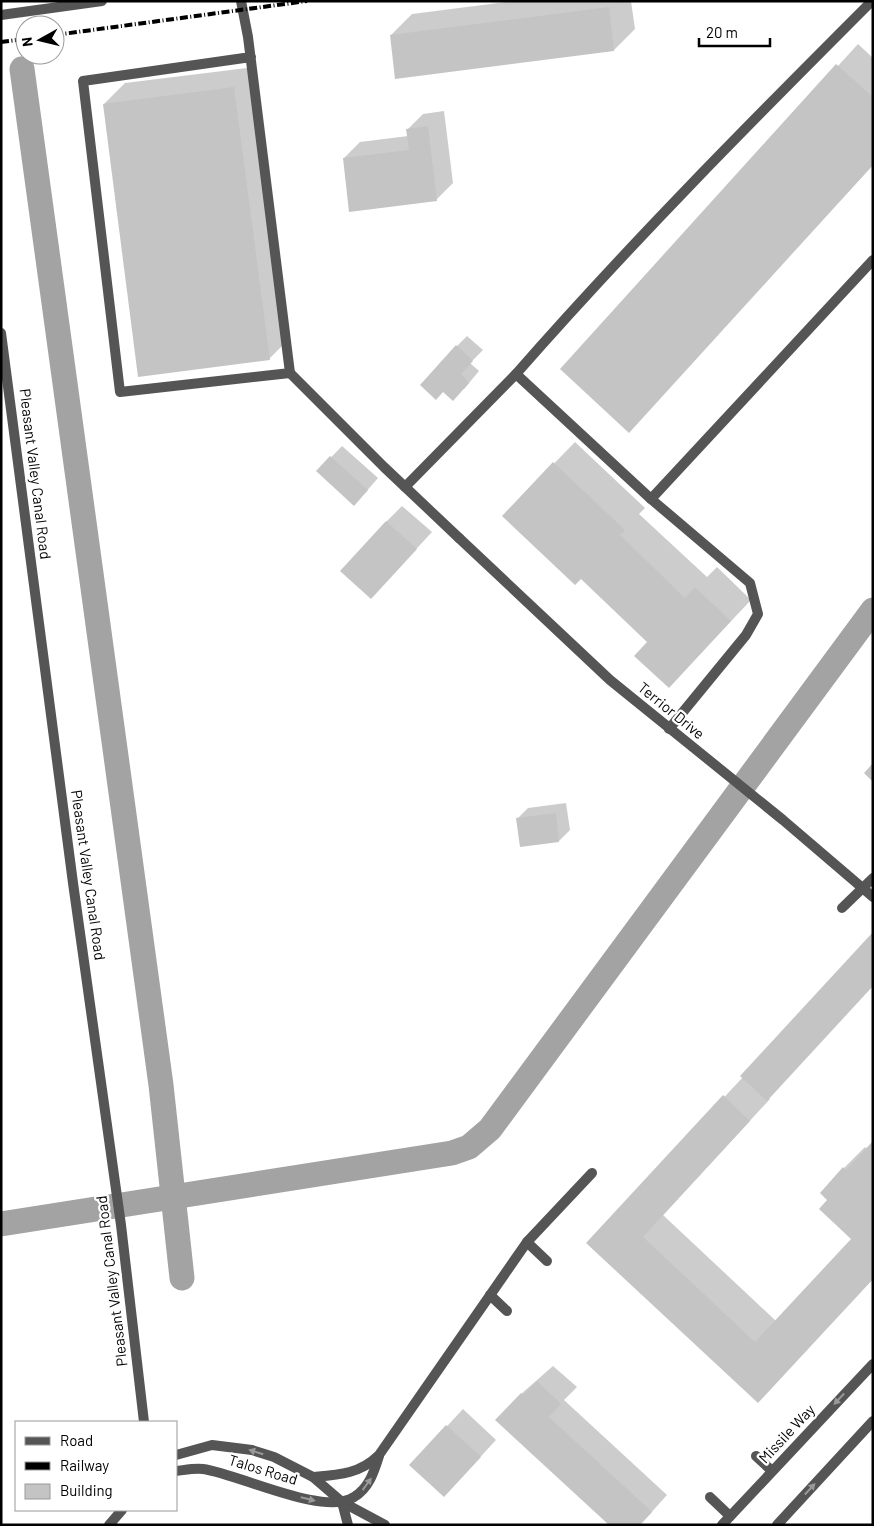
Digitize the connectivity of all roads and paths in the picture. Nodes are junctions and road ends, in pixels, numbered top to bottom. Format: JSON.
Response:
{"nodes":[{"id":1,"x":102,"y":1,"type":"edge"},
{"id":2,"x":241,"y":1,"type":"edge"},
{"id":3,"x":872,"y":1,"type":"edge"},
{"id":4,"x":1,"y":16,"type":"edge"},
{"id":5,"x":251,"y":57,"type":"junction"},
{"id":6,"x":873,"y":260,"type":"edge"},
{"id":7,"x":1,"y":333,"type":"edge"},
{"id":8,"x":290,"y":373,"type":"junction"},
{"id":9,"x":516,"y":374,"type":"junction"},
{"id":10,"x":405,"y":487,"type":"junction"},
{"id":11,"x":651,"y":499,"type":"junction"},
{"id":12,"x":669,"y":728,"type":"junction"},
{"id":13,"x":873,"y":878,"type":"edge"},
{"id":14,"x":863,"y":888,"type":"junction"},
{"id":15,"x":873,"y":897,"type":"edge"},
{"id":16,"x":842,"y":908,"type":"dead end"},
{"id":17,"x":592,"y":1173,"type":"dead end"},
{"id":18,"x":527,"y":1242,"type":"junction"},
{"id":19,"x":547,"y":1261,"type":"dead end"},
{"id":20,"x":490,"y":1296,"type":"junction"},
{"id":21,"x":507,"y":1311,"type":"dead end"},
{"id":22,"x":873,"y":1364,"type":"edge"},
{"id":23,"x":144,"y":1421,"type":"edge"},
{"id":24,"x":873,"y":1421,"type":"edge"},
{"id":25,"x":178,"y":1454,"type":"edge"},
{"id":26,"x":379,"y":1455,"type":"junction"},
{"id":27,"x":756,"y":1456,"type":"dead end"},
{"id":28,"x":178,"y":1471,"type":"edge"},
{"id":29,"x":772,"y":1471,"type":"junction"},
{"id":30,"x":313,"y":1477,"type":"junction"},
{"id":31,"x":710,"y":1496,"type":"dead end"},
{"id":32,"x":342,"y":1502,"type":"junction"},
{"id":33,"x":121,"y":1511,"type":"edge"},
{"id":34,"x":730,"y":1516,"type":"junction"},
{"id":35,"x":109,"y":1525,"type":"edge"},
{"id":36,"x":348,"y":1525,"type":"edge"},
{"id":37,"x":385,"y":1525,"type":"edge"},
{"id":38,"x":722,"y":1525,"type":"edge"},
{"id":39,"x":777,"y":1525,"type":"edge"}],
"edges":[{"from":1,"to":4,"type":"street"},
{"from":2,"to":5,"type":"street"},
{"from":3,"to":9,"type":"street"},
{"from":5,"to":8,"type":"street"},
{"from":5,"to":8,"type":"street"},
{"from":6,"to":11,"type":"street"},
{"from":7,"to":23,"type":"street","name":"Pleasant Valley Canal Road"},
{"from":8,"to":10,"type":"street","name":"Terrior Drive"},
{"from":9,"to":10,"type":"street"},
{"from":9,"to":11,"type":"street"},
{"from":10,"to":12,"type":"street","name":"Terrior Drive"},
{"from":11,"to":12,"type":"street"},
{"from":12,"to":14,"type":"street","name":"Terrior Drive"},
{"from":13,"to":14,"type":"street"},
{"from":14,"to":15,"type":"street","name":"Terrior Drive"},
{"from":14,"to":16,"type":"street"},
{"from":17,"to":18,"type":"street"},
{"from":18,"to":19,"type":"street"},
{"from":18,"to":20,"type":"street"},
{"from":20,"to":21,"type":"street"},
{"from":20,"to":26,"type":"street"},
{"from":22,"to":29,"type":"street","name":"Missile Way","one_way":true},
{"from":39,"to":24,"type":"street","one_way":true},
{"from":30,"to":25,"type":"street","name":"Talos Road","one_way":true},
{"from":26,"to":30,"type":"street"},
{"from":32,"to":26,"type":"street","one_way":true},
{"from":27,"to":29,"type":"street"},
{"from":28,"to":32,"type":"street","name":"Talos Road","one_way":true},
{"from":29,"to":34,"type":"street","name":"Missile Way"},
{"from":30,"to":32,"type":"street","name":"Talos Road"},
{"from":31,"to":34,"type":"street"},
{"from":32,"to":36,"type":"street"},
{"from":32,"to":37,"type":"street","name":"Talos Road"},
{"from":33,"to":35,"type":"street"},
{"from":34,"to":38,"type":"street","name":"Missile Way"}]}
